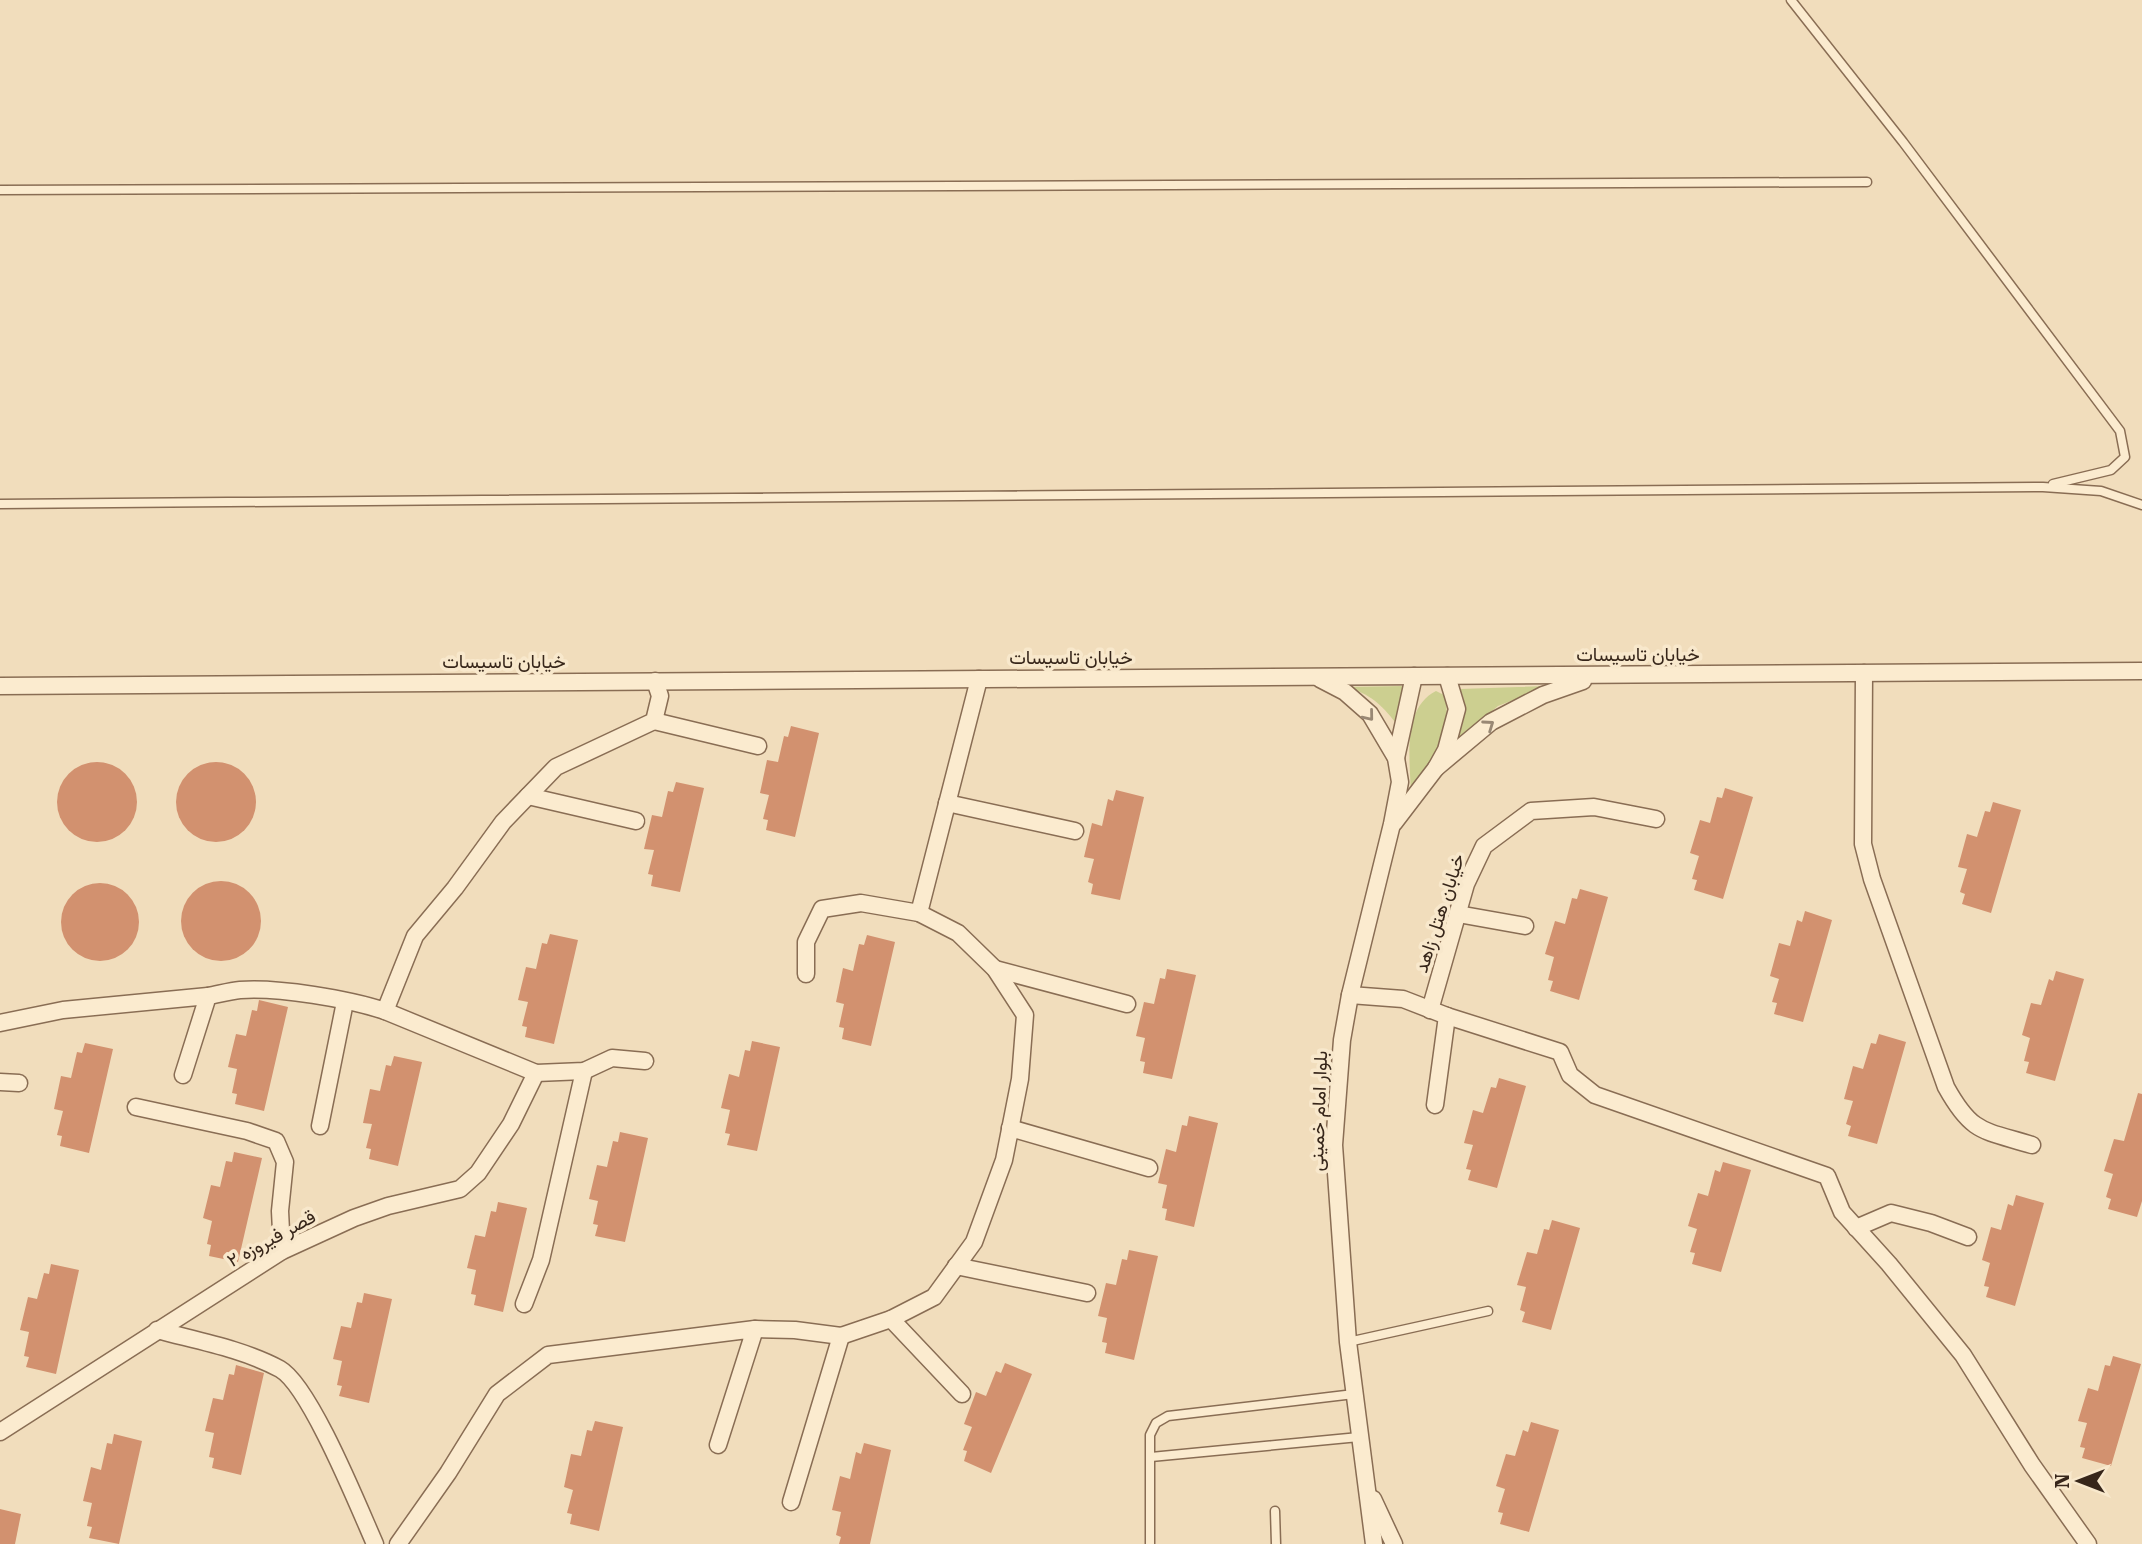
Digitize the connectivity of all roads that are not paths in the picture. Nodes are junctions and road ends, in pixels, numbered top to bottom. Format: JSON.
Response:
{"nodes":[{"id":1,"x":1791,"y":0,"type":"edge"},
{"id":2,"x":1867,"y":182,"type":"dead end"},
{"id":3,"x":0,"y":190,"type":"edge"},
{"id":4,"x":2043,"y":486,"type":"junction"},
{"id":5,"x":0,"y":504,"type":"edge"},
{"id":6,"x":2142,"y":505,"type":"edge"},
{"id":7,"x":2142,"y":671,"type":"edge"},
{"id":8,"x":1864,"y":674,"type":"junction"},
{"id":9,"x":1608,"y":675,"type":"junction"},
{"id":10,"x":1414,"y":676,"type":"junction"},
{"id":11,"x":1447,"y":676,"type":"junction"},
{"id":12,"x":1315,"y":677,"type":"junction"},
{"id":13,"x":979,"y":679,"type":"junction"},
{"id":14,"x":655,"y":681,"type":"junction"},
{"id":15,"x":0,"y":686,"type":"edge"},
{"id":16,"x":654,"y":721,"type":"junction"},
{"id":17,"x":758,"y":746,"type":"dead end"},
{"id":18,"x":1396,"y":758,"type":"junction"},
{"id":19,"x":1436,"y":768,"type":"junction"},
{"id":20,"x":528,"y":796,"type":"junction"},
{"id":21,"x":947,"y":803,"type":"junction"},
{"id":22,"x":1656,"y":819,"type":"dead end"},
{"id":23,"x":636,"y":821,"type":"dead end"},
{"id":24,"x":1392,"y":824,"type":"junction"},
{"id":25,"x":1075,"y":831,"type":"dead end"},
{"id":26,"x":919,"y":913,"type":"junction"},
{"id":27,"x":1458,"y":914,"type":"junction"},
{"id":28,"x":1525,"y":926,"type":"dead end"},
{"id":29,"x":995,"y":969,"type":"junction"},
{"id":30,"x":806,"y":974,"type":"dead end"},
{"id":31,"x":1350,"y":995,"type":"junction"},
{"id":32,"x":208,"y":996,"type":"junction"},
{"id":33,"x":345,"y":1002,"type":"junction"},
{"id":34,"x":1127,"y":1004,"type":"dead end"},
{"id":35,"x":1430,"y":1010,"type":"junction"},
{"id":36,"x":385,"y":1011,"type":"junction"},
{"id":37,"x":1447,"y":1016,"type":"junction"},
{"id":38,"x":0,"y":1023,"type":"edge"},
{"id":39,"x":645,"y":1061,"type":"dead end"},
{"id":40,"x":584,"y":1071,"type":"junction"},
{"id":41,"x":536,"y":1073,"type":"junction"},
{"id":42,"x":183,"y":1075,"type":"dead end"},
{"id":43,"x":0,"y":1082,"type":"edge"},
{"id":44,"x":19,"y":1083,"type":"dead end"},
{"id":45,"x":1435,"y":1105,"type":"dead end"},
{"id":46,"x":136,"y":1107,"type":"dead end"},
{"id":47,"x":320,"y":1126,"type":"dead end"},
{"id":48,"x":1010,"y":1128,"type":"junction"},
{"id":49,"x":2032,"y":1145,"type":"dead end"},
{"id":50,"x":1149,"y":1168,"type":"dead end"},
{"id":51,"x":1856,"y":1228,"type":"junction"},
{"id":52,"x":1968,"y":1237,"type":"dead end"},
{"id":53,"x":282,"y":1251,"type":"junction"},
{"id":54,"x":956,"y":1266,"type":"junction"},
{"id":55,"x":1087,"y":1293,"type":"dead end"},
{"id":56,"x":524,"y":1304,"type":"dead end"},
{"id":57,"x":1488,"y":1311,"type":"dead end"},
{"id":58,"x":891,"y":1320,"type":"junction"},
{"id":59,"x":755,"y":1329,"type":"junction"},
{"id":60,"x":157,"y":1330,"type":"junction"},
{"id":61,"x":841,"y":1336,"type":"junction"},
{"id":62,"x":1348,"y":1342,"type":"junction"},
{"id":63,"x":962,"y":1394,"type":"dead end"},
{"id":64,"x":1353,"y":1394,"type":"junction"},
{"id":65,"x":2,"y":1428,"type":"edge"},
{"id":66,"x":1359,"y":1437,"type":"junction"},
{"id":67,"x":718,"y":1445,"type":"dead end"},
{"id":68,"x":1151,"y":1457,"type":"junction"},
{"id":69,"x":1367,"y":1487,"type":"junction"},
{"id":70,"x":791,"y":1502,"type":"dead end"},
{"id":71,"x":1275,"y":1511,"type":"dead end"},
{"id":72,"x":375,"y":1544,"type":"edge"},
{"id":73,"x":398,"y":1544,"type":"edge"},
{"id":74,"x":1150,"y":1544,"type":"edge"},
{"id":75,"x":1276,"y":1544,"type":"edge"},
{"id":76,"x":1374,"y":1544,"type":"edge"},
{"id":77,"x":1394,"y":1544,"type":"edge"},
{"id":78,"x":2088,"y":1544,"type":"edge"}],
"edges":[{"from":1,"to":4,"type":"lane"},
{"from":2,"to":3,"type":"lane"},
{"from":4,"to":5,"type":"lane"},
{"from":4,"to":6,"type":"lane"},
{"from":7,"to":8,"type":"street","name":"خیابان تاسیسات"},
{"from":8,"to":9,"type":"street","name":"خیابان تاسیسات"},
{"from":8,"to":49,"type":"street"},
{"from":9,"to":11,"type":"street","name":"خیابان تاسیسات"},
{"from":19,"to":9,"type":"street","one_way":true},
{"from":10,"to":11,"type":"street","name":"خیابان تاسیسات"},
{"from":10,"to":12,"type":"street","name":"خیابان تاسیسات"},
{"from":10,"to":18,"type":"street"},
{"from":11,"to":19,"type":"street"},
{"from":12,"to":13,"type":"street","name":"خیابان تاسیسات"},
{"from":12,"to":18,"type":"street","one_way":true},
{"from":13,"to":14,"type":"street","name":"خیابان تاسیسات"},
{"from":13,"to":21,"type":"street"},
{"from":14,"to":15,"type":"street","name":"خیابان تاسیسات"},
{"from":14,"to":16,"type":"street"},
{"from":16,"to":17,"type":"street"},
{"from":16,"to":20,"type":"street"},
{"from":18,"to":24,"type":"street","name":"بلوار امام خمینی"},
{"from":19,"to":24,"type":"street"},
{"from":20,"to":23,"type":"street"},
{"from":20,"to":36,"type":"street"},
{"from":21,"to":25,"type":"street"},
{"from":21,"to":26,"type":"street"},
{"from":22,"to":27,"type":"street","name":"خیابان هتل زاهد"},
{"from":24,"to":31,"type":"street","name":"بلوار امام خمینی"},
{"from":26,"to":29,"type":"street"},
{"from":26,"to":30,"type":"street"},
{"from":27,"to":28,"type":"street"},
{"from":27,"to":35,"type":"street","name":"خیابان هتل زاهد"},
{"from":29,"to":34,"type":"street"},
{"from":29,"to":48,"type":"street"},
{"from":31,"to":35,"type":"street"},
{"from":31,"to":62,"type":"street","name":"بلوار امام خمینی"},
{"from":32,"to":33,"type":"street"},
{"from":32,"to":38,"type":"street"},
{"from":32,"to":42,"type":"street"},
{"from":33,"to":36,"type":"street"},
{"from":33,"to":47,"type":"street"},
{"from":35,"to":37,"type":"street"},
{"from":36,"to":41,"type":"street"},
{"from":37,"to":45,"type":"street"},
{"from":37,"to":51,"type":"street"},
{"from":39,"to":40,"type":"street"},
{"from":40,"to":41,"type":"street"},
{"from":40,"to":56,"type":"street"},
{"from":41,"to":53,"type":"street","name":"قصر فیروزه ۲"},
{"from":43,"to":44,"type":"street"},
{"from":46,"to":53,"type":"street"},
{"from":48,"to":50,"type":"street"},
{"from":48,"to":54,"type":"street"},
{"from":51,"to":52,"type":"street"},
{"from":51,"to":78,"type":"street"},
{"from":53,"to":60,"type":"street","name":"قصر فیروزه ۲"},
{"from":54,"to":55,"type":"street"},
{"from":54,"to":58,"type":"street"},
{"from":57,"to":62,"type":"lane"},
{"from":58,"to":61,"type":"street"},
{"from":58,"to":63,"type":"street"},
{"from":59,"to":61,"type":"street"},
{"from":59,"to":67,"type":"street"},
{"from":59,"to":73,"type":"street"},
{"from":60,"to":65,"type":"street","name":"قصر فیروزه ۲"},
{"from":60,"to":72,"type":"street"},
{"from":61,"to":70,"type":"street"},
{"from":62,"to":64,"type":"street","name":"بلوار امام خمینی"},
{"from":64,"to":66,"type":"street","name":"بلوار امام خمینی"},
{"from":64,"to":68,"type":"lane"},
{"from":66,"to":68,"type":"lane"},
{"from":66,"to":69,"type":"street","name":"بلوار امام خمینی"},
{"from":68,"to":74,"type":"lane"},
{"from":69,"to":76,"type":"street","name":"بلوار امام خمینی"},
{"from":69,"to":77,"type":"street","name":"بلوار امام خمینی"},
{"from":71,"to":75,"type":"lane"}]}
